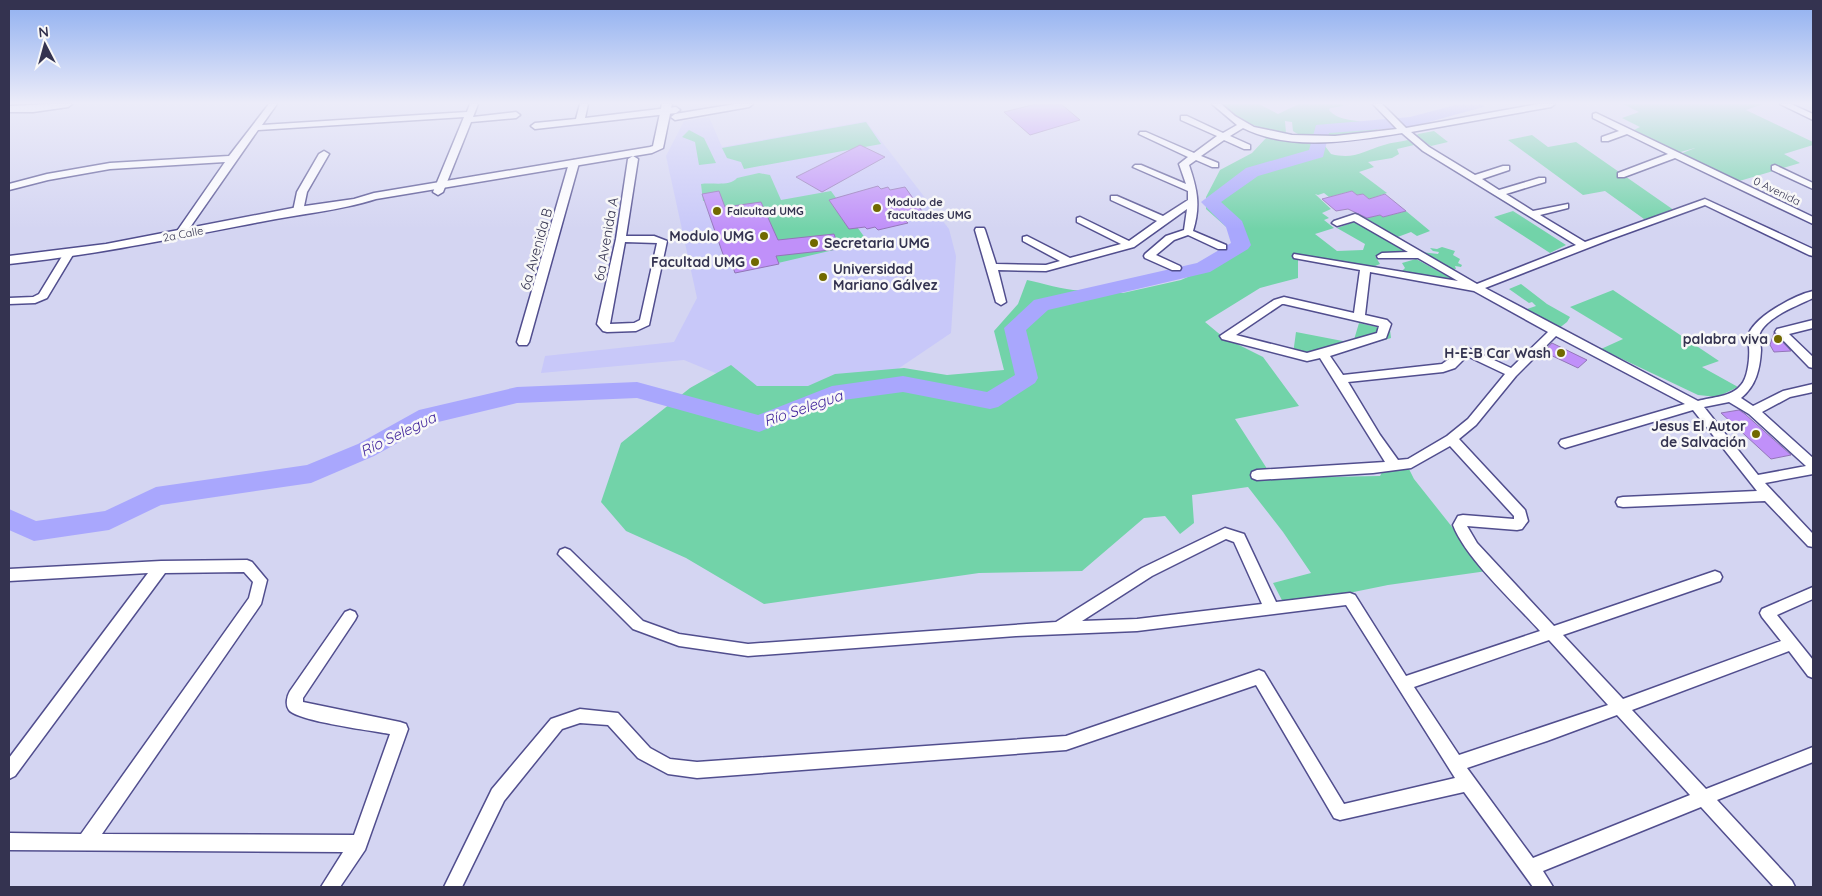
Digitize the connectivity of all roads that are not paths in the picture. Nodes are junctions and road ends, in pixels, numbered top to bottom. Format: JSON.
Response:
{"nodes":[{"id":1,"x":242,"y":146,"type":"edge"},
{"id":2,"x":456,"y":146,"type":"edge"},
{"id":3,"x":663,"y":146,"type":"edge"},
{"id":4,"x":1169,"y":146,"type":"edge"},
{"id":5,"x":1209,"y":146,"type":"edge"},
{"id":6,"x":1422,"y":146,"type":"edge"},
{"id":7,"x":1658,"y":146,"type":"edge"},
{"id":8,"x":662,"y":150,"type":"junction"},
{"id":9,"x":324,"y":154,"type":"dead end"},
{"id":10,"x":1676,"y":154,"type":"junction"},
{"id":11,"x":1194,"y":157,"type":"junction"},
{"id":12,"x":233,"y":159,"type":"junction"},
{"id":13,"x":633,"y":159,"type":"junction"},
{"id":14,"x":1215,"y":165,"type":"dead end"},
{"id":15,"x":574,"y":166,"type":"junction"},
{"id":16,"x":1138,"y":167,"type":"dead end"},
{"id":17,"x":1506,"y":168,"type":"dead end"},
{"id":18,"x":1775,"y":168,"type":"dead end"},
{"id":19,"x":1621,"y":175,"type":"dead end"},
{"id":20,"x":1476,"y":178,"type":"junction"},
{"id":21,"x":1542,"y":180,"type":"dead end"},
{"id":22,"x":1813,"y":186,"type":"edge"},
{"id":23,"x":9,"y":187,"type":"edge"},
{"id":24,"x":438,"y":189,"type":"junction"},
{"id":25,"x":1193,"y":190,"type":"junction"},
{"id":26,"x":1499,"y":193,"type":"junction"},
{"id":27,"x":1114,"y":198,"type":"dead end"},
{"id":28,"x":1194,"y":201,"type":"junction"},
{"id":29,"x":1565,"y":206,"type":"dead end"},
{"id":30,"x":298,"y":211,"type":"junction"},
{"id":31,"x":1532,"y":214,"type":"junction"},
{"id":32,"x":1080,"y":220,"type":"dead end"},
{"id":33,"x":1164,"y":220,"type":"junction"},
{"id":34,"x":1813,"y":222,"type":"edge"},
{"id":35,"x":1337,"y":223,"type":"dead end"},
{"id":36,"x":980,"y":230,"type":"dead end"},
{"id":37,"x":1188,"y":232,"type":"junction"},
{"id":38,"x":180,"y":234,"type":"junction"},
{"id":39,"x":621,"y":239,"type":"junction"},
{"id":40,"x":1027,"y":239,"type":"dead end"},
{"id":41,"x":1130,"y":245,"type":"junction"},
{"id":42,"x":1584,"y":246,"type":"junction"},
{"id":43,"x":1222,"y":247,"type":"dead end"},
{"id":44,"x":69,"y":252,"type":"junction"},
{"id":45,"x":1813,"y":253,"type":"edge"},
{"id":46,"x":1419,"y":255,"type":"junction"},
{"id":47,"x":1298,"y":256,"type":"dead end"},
{"id":48,"x":1382,"y":256,"type":"dead end"},
{"id":49,"x":9,"y":260,"type":"edge"},
{"id":50,"x":1069,"y":262,"type":"junction"},
{"id":51,"x":992,"y":267,"type":"junction"},
{"id":52,"x":1176,"y":268,"type":"dead end"},
{"id":53,"x":1365,"y":268,"type":"junction"},
{"id":54,"x":1476,"y":288,"type":"junction"},
{"id":55,"x":1813,"y":294,"type":"edge"},
{"id":56,"x":9,"y":301,"type":"edge"},
{"id":57,"x":1002,"y":302,"type":"dead end"},
{"id":58,"x":1359,"y":317,"type":"junction"},
{"id":59,"x":1813,"y":324,"type":"edge"},
{"id":60,"x":1555,"y":332,"type":"junction"},
{"id":61,"x":523,"y":342,"type":"dead end"},
{"id":62,"x":1323,"y":354,"type":"junction"},
{"id":63,"x":1813,"y":364,"type":"edge"},
{"id":64,"x":1512,"y":373,"type":"junction"},
{"id":65,"x":1342,"y":380,"type":"junction"},
{"id":66,"x":1813,"y":388,"type":"edge"},
{"id":67,"x":1732,"y":398,"type":"junction"},
{"id":68,"x":1697,"y":405,"type":"junction"},
{"id":69,"x":1753,"y":411,"type":"junction"},
{"id":70,"x":1451,"y":439,"type":"junction"},
{"id":71,"x":1565,"y":443,"type":"dead end"},
{"id":72,"x":1396,"y":465,"type":"junction"},
{"id":73,"x":1813,"y":465,"type":"edge"},
{"id":74,"x":1813,"y":469,"type":"edge"},
{"id":75,"x":1257,"y":475,"type":"dead end"},
{"id":76,"x":1755,"y":480,"type":"junction"},
{"id":77,"x":1768,"y":496,"type":"junction"},
{"id":78,"x":1623,"y":502,"type":"dead end"},
{"id":79,"x":1813,"y":542,"type":"edge"},
{"id":80,"x":565,"y":554,"type":"dead end"},
{"id":81,"x":161,"y":567,"type":"junction"},
{"id":82,"x":9,"y":575,"type":"edge"},
{"id":83,"x":1715,"y":577,"type":"dead end"},
{"id":84,"x":1813,"y":593,"type":"edge"},
{"id":85,"x":1272,"y":609,"type":"junction"},
{"id":86,"x":350,"y":616,"type":"dead end"},
{"id":87,"x":1059,"y":628,"type":"junction"},
{"id":88,"x":1549,"y":632,"type":"junction"},
{"id":89,"x":1791,"y":644,"type":"junction"},
{"id":90,"x":1813,"y":671,"type":"edge"},
{"id":91,"x":1403,"y":684,"type":"junction"},
{"id":92,"x":1620,"y":706,"type":"junction"},
{"id":93,"x":1813,"y":754,"type":"edge"},
{"id":94,"x":1456,"y":764,"type":"junction"},
{"id":95,"x":9,"y":771,"type":"edge"},
{"id":96,"x":1468,"y":783,"type":"junction"},
{"id":97,"x":1704,"y":798,"type":"junction"},
{"id":98,"x":9,"y":842,"type":"edge"},
{"id":99,"x":86,"y":843,"type":"junction"},
{"id":100,"x":359,"y":844,"type":"junction"},
{"id":101,"x":1531,"y":867,"type":"junction"},
{"id":102,"x":330,"y":887,"type":"edge"},
{"id":103,"x":453,"y":887,"type":"edge"},
{"id":104,"x":1544,"y":887,"type":"edge"},
{"id":105,"x":1786,"y":887,"type":"edge"}],
"edges":[{"from":1,"to":12,"type":"street"},
{"from":2,"to":24,"type":"street"},
{"from":3,"to":8,"type":"street"},
{"from":4,"to":11,"type":"street"},
{"from":5,"to":11,"type":"street"},
{"from":6,"to":20,"type":"street"},
{"from":7,"to":10,"type":"street","name":"0 Avenida"},
{"from":8,"to":13,"type":"street","name":"2a Calle"},
{"from":8,"to":15,"type":"street","name":"2a Calle"},
{"from":9,"to":30,"type":"street"},
{"from":10,"to":19,"type":"street"},
{"from":10,"to":34,"type":"street","name":"0 Avenida"},
{"from":11,"to":14,"type":"street"},
{"from":11,"to":25,"type":"street"},
{"from":12,"to":23,"type":"street"},
{"from":12,"to":38,"type":"street"},
{"from":13,"to":15,"type":"street","name":"2a Calle"},
{"from":13,"to":39,"type":"street","name":"6a Avenida A"},
{"from":15,"to":24,"type":"street","name":"2a Calle"},
{"from":15,"to":61,"type":"street","name":"6a Avenida B"},
{"from":16,"to":25,"type":"street"},
{"from":17,"to":20,"type":"street"},
{"from":18,"to":22,"type":"street"},
{"from":20,"to":26,"type":"street"},
{"from":21,"to":26,"type":"street"},
{"from":24,"to":30,"type":"street","name":"2a Calle"},
{"from":25,"to":28,"type":"street"},
{"from":26,"to":31,"type":"street"},
{"from":27,"to":33,"type":"street"},
{"from":28,"to":33,"type":"street"},
{"from":28,"to":37,"type":"street"},
{"from":29,"to":31,"type":"street"},
{"from":30,"to":38,"type":"street","name":"2a Calle"},
{"from":31,"to":42,"type":"street"},
{"from":32,"to":41,"type":"street"},
{"from":33,"to":41,"type":"street"},
{"from":35,"to":46,"type":"street"},
{"from":36,"to":51,"type":"street"},
{"from":37,"to":43,"type":"street"},
{"from":37,"to":52,"type":"street"},
{"from":38,"to":44,"type":"street","name":"2a Calle"},
{"from":39,"to":39,"type":"street","name":"6a Avenida A"},
{"from":40,"to":50,"type":"street"},
{"from":41,"to":50,"type":"street"},
{"from":42,"to":45,"type":"street"},
{"from":42,"to":54,"type":"street"},
{"from":44,"to":49,"type":"street","name":"2a Calle"},
{"from":44,"to":56,"type":"street"},
{"from":46,"to":48,"type":"street"},
{"from":46,"to":54,"type":"street"},
{"from":47,"to":53,"type":"street"},
{"from":50,"to":51,"type":"street"},
{"from":51,"to":57,"type":"street"},
{"from":53,"to":54,"type":"street"},
{"from":53,"to":58,"type":"street"},
{"from":54,"to":60,"type":"street"},
{"from":55,"to":67,"type":"street"},
{"from":58,"to":62,"type":"street"},
{"from":58,"to":62,"type":"street"},
{"from":59,"to":63,"type":"street"},
{"from":60,"to":64,"type":"street"},
{"from":60,"to":68,"type":"street"},
{"from":62,"to":65,"type":"street"},
{"from":64,"to":65,"type":"street"},
{"from":64,"to":70,"type":"street"},
{"from":65,"to":72,"type":"street"},
{"from":66,"to":69,"type":"street"},
{"from":67,"to":68,"type":"street"},
{"from":67,"to":69,"type":"street"},
{"from":68,"to":71,"type":"street"},
{"from":68,"to":76,"type":"street"},
{"from":69,"to":73,"type":"street"},
{"from":70,"to":72,"type":"street"},
{"from":70,"to":88,"type":"street"},
{"from":72,"to":75,"type":"street"},
{"from":74,"to":76,"type":"street"},
{"from":76,"to":77,"type":"street"},
{"from":77,"to":78,"type":"street"},
{"from":77,"to":79,"type":"street"},
{"from":80,"to":87,"type":"street"},
{"from":81,"to":82,"type":"street"},
{"from":81,"to":95,"type":"street"},
{"from":81,"to":99,"type":"street"},
{"from":83,"to":88,"type":"street"},
{"from":84,"to":89,"type":"street"},
{"from":85,"to":87,"type":"street"},
{"from":85,"to":87,"type":"street"},
{"from":85,"to":91,"type":"street"},
{"from":86,"to":100,"type":"street"},
{"from":88,"to":91,"type":"street"},
{"from":88,"to":92,"type":"street"},
{"from":89,"to":90,"type":"street"},
{"from":89,"to":92,"type":"street"},
{"from":91,"to":94,"type":"street"},
{"from":92,"to":94,"type":"street"},
{"from":92,"to":97,"type":"street"},
{"from":93,"to":97,"type":"street"},
{"from":94,"to":96,"type":"street"},
{"from":96,"to":101,"type":"street"},
{"from":96,"to":103,"type":"street"},
{"from":97,"to":101,"type":"street"},
{"from":97,"to":105,"type":"street"},
{"from":98,"to":99,"type":"street"},
{"from":99,"to":100,"type":"street"},
{"from":100,"to":102,"type":"street"},
{"from":101,"to":104,"type":"street"}]}
